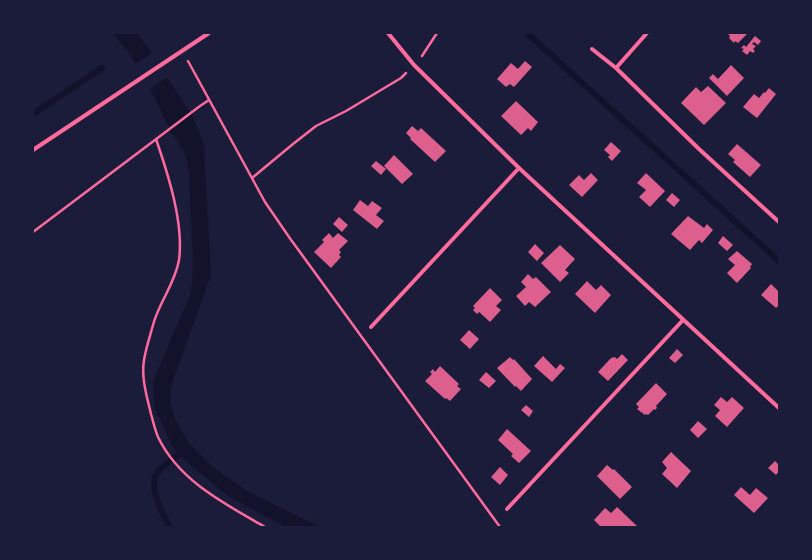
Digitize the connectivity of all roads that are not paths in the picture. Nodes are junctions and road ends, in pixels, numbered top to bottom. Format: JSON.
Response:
{"nodes":[{"id":1,"x":209,"y":33,"type":"edge"},
{"id":2,"x":388,"y":33,"type":"edge"},
{"id":3,"x":647,"y":33,"type":"edge"},
{"id":4,"x":592,"y":49,"type":"dead end"},
{"id":5,"x":616,"y":68,"type":"junction"},
{"id":6,"x":33,"y":150,"type":"edge"},
{"id":7,"x":519,"y":168,"type":"junction"},
{"id":8,"x":779,"y":222,"type":"edge"},
{"id":9,"x":683,"y":320,"type":"junction"},
{"id":10,"x":371,"y":327,"type":"dead end"},
{"id":11,"x":779,"y":408,"type":"edge"},
{"id":12,"x":507,"y":509,"type":"dead end"}],
"edges":[{"from":1,"to":6,"type":"street"},
{"from":2,"to":7,"type":"street"},
{"from":3,"to":5,"type":"street"},
{"from":4,"to":5,"type":"street"},
{"from":5,"to":8,"type":"street"},
{"from":7,"to":9,"type":"street"},
{"from":7,"to":10,"type":"street"},
{"from":9,"to":11,"type":"street"},
{"from":9,"to":12,"type":"street"}]}
